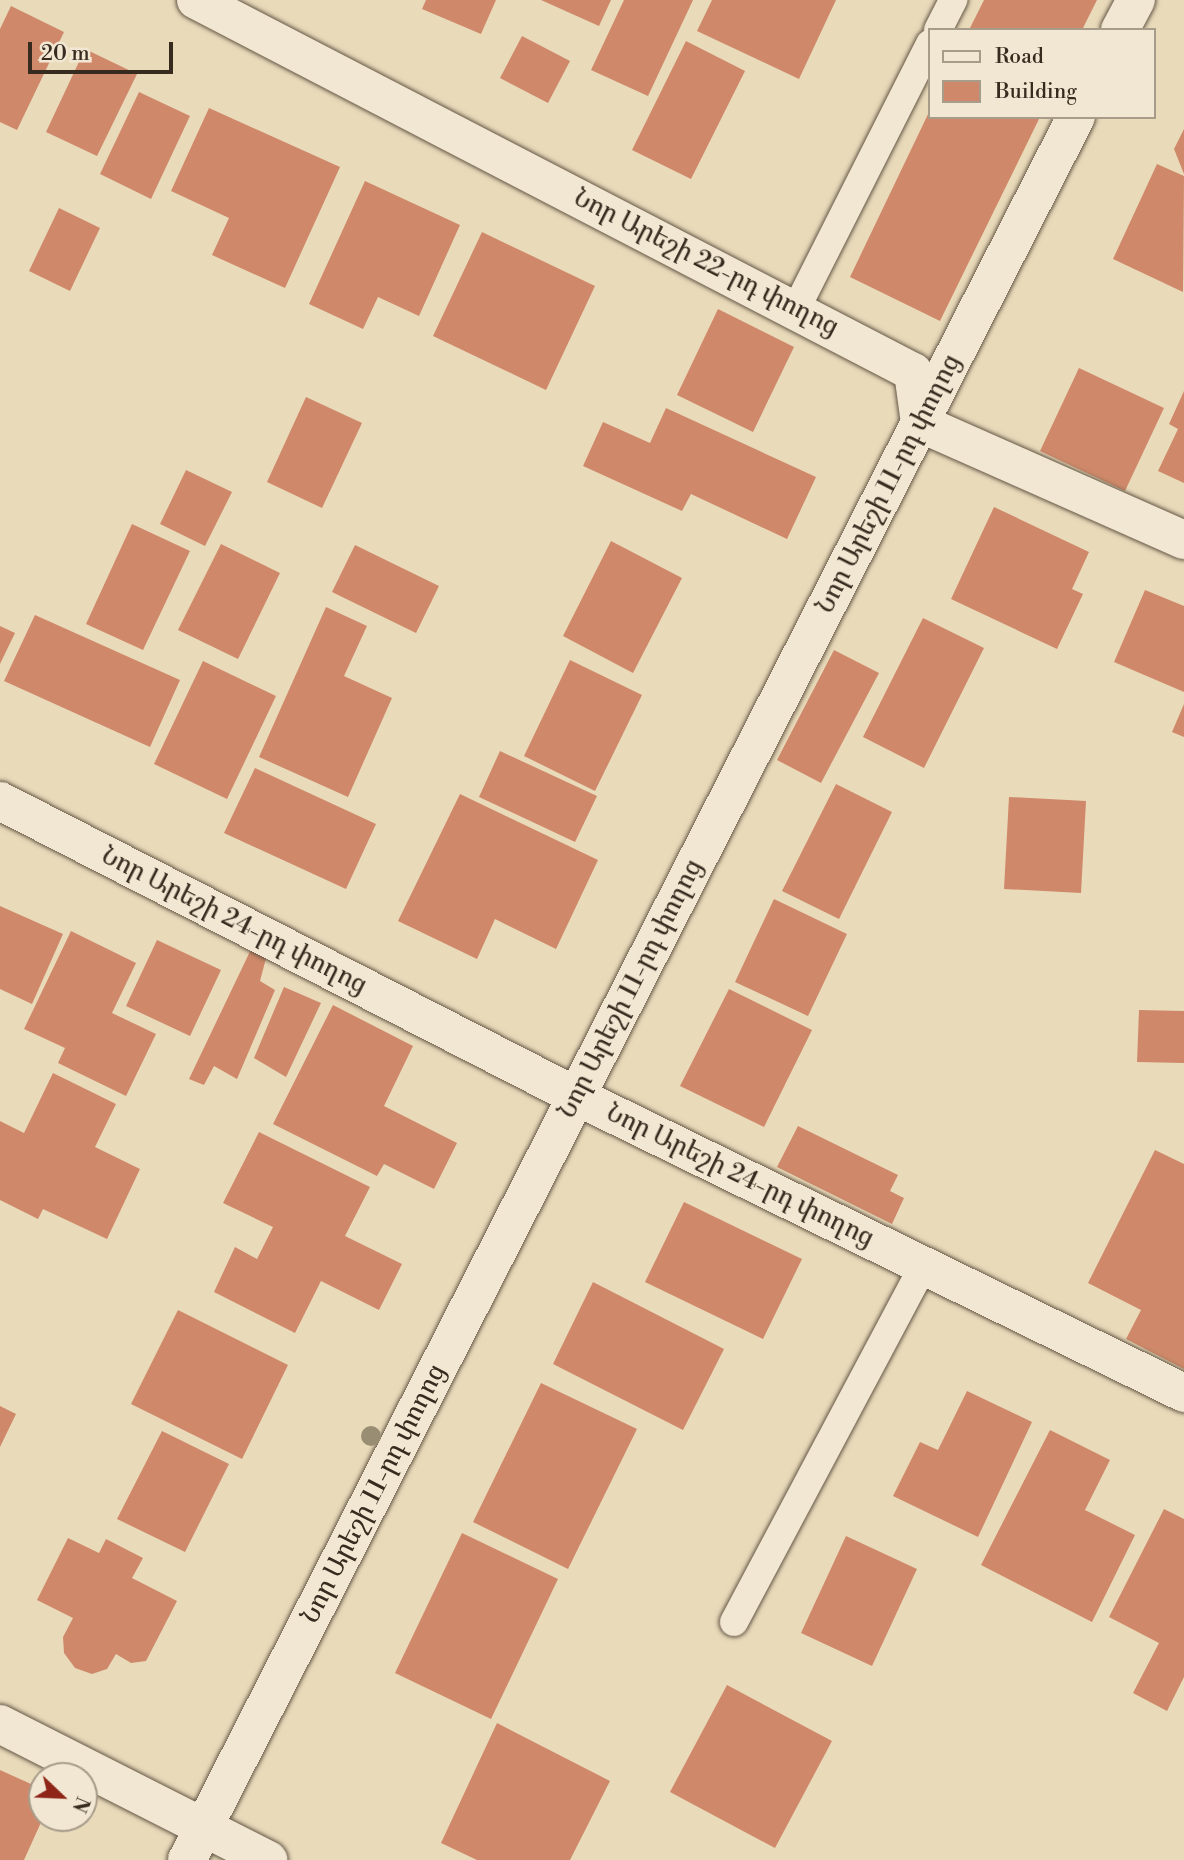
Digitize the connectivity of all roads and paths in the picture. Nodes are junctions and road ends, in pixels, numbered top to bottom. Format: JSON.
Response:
{"nodes":[{"id":1,"x":196,"y":0,"type":"edge"},
{"id":2,"x":953,"y":0,"type":"edge"},
{"id":3,"x":1136,"y":0,"type":"edge"},
{"id":4,"x":939,"y":28,"type":"edge"},
{"id":5,"x":1121,"y":28,"type":"edge"},
{"id":6,"x":928,"y":48,"type":"edge"},
{"id":7,"x":1075,"y":119,"type":"edge"},
{"id":8,"x":796,"y":309,"type":"junction"},
{"id":9,"x":920,"y":423,"type":"junction"},
{"id":10,"x":1184,"y":540,"type":"edge"},
{"id":11,"x":0,"y":801,"type":"edge"},
{"id":12,"x":576,"y":1096,"type":"junction"},
{"id":13,"x":923,"y":1266,"type":"junction"},
{"id":14,"x":1184,"y":1393,"type":"edge"},
{"id":15,"x":734,"y":1622,"type":"dead end"},
{"id":16,"x":0,"y":1724,"type":"edge"},
{"id":17,"x":195,"y":1844,"type":"edge"},
{"id":18,"x":268,"y":1860,"type":"edge"}],
"edges":[{"from":1,"to":8,"type":"street","name":"Նոր Արեշի 22-րդ փողոց"},
{"from":2,"to":4,"type":"lane"},
{"from":3,"to":5,"type":"street"},
{"from":6,"to":8,"type":"lane"},
{"from":7,"to":9,"type":"street","name":"Նոր Արեշի 11-րդ փողոց"},
{"from":8,"to":9,"type":"street","name":"Նոր Արեշի 22-րդ փողոց"},
{"from":9,"to":10,"type":"street"},
{"from":9,"to":12,"type":"street","name":"Նոր Արեշի 11-րդ փողոց"},
{"from":11,"to":12,"type":"street","name":"Նոր Արեշի 24-րդ փողոց"},
{"from":12,"to":13,"type":"street","name":"Նոր Արեշի 24-րդ փողոց"},
{"from":12,"to":17,"type":"street","name":"Նոր Արեշի 11-րդ փողոց"},
{"from":13,"to":14,"type":"street","name":"Նոր Արեշի 24-րդ փողոց"},
{"from":13,"to":15,"type":"lane"},
{"from":16,"to":17,"type":"street"},
{"from":17,"to":18,"type":"street"}]}
